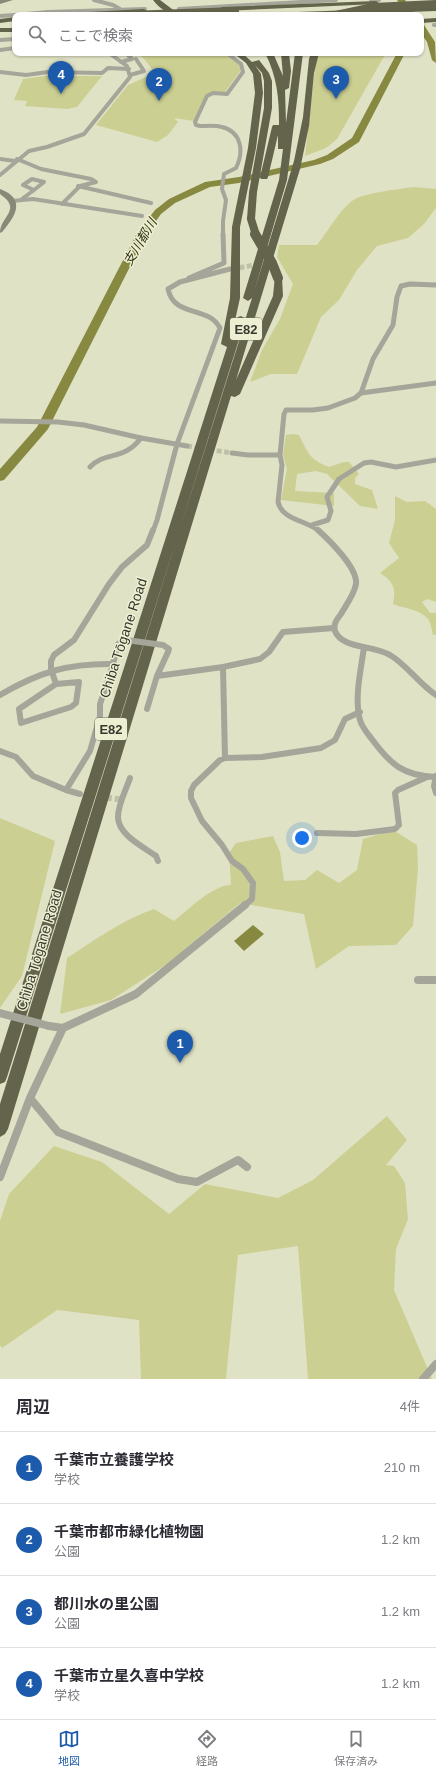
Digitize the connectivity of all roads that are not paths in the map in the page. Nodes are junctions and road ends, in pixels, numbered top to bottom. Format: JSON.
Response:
{"nodes":[{"id":1,"x":10,"y":0,"type":"edge"},
{"id":2,"x":94,"y":0,"type":"edge"},
{"id":3,"x":148,"y":0,"type":"edge"},
{"id":4,"x":156,"y":0,"type":"edge"},
{"id":5,"x":204,"y":0,"type":"edge"},
{"id":6,"x":229,"y":0,"type":"edge"},
{"id":7,"x":274,"y":0,"type":"edge"},
{"id":8,"x":336,"y":0,"type":"edge"},
{"id":9,"x":375,"y":1,"type":"edge"},
{"id":10,"x":436,"y":1,"type":"edge"},
{"id":11,"x":0,"y":2,"type":"edge"},
{"id":12,"x":436,"y":4,"type":"edge"},
{"id":13,"x":230,"y":5,"type":"junction"},
{"id":14,"x":278,"y":5,"type":"junction"},
{"id":15,"x":205,"y":6,"type":"junction"},
{"id":16,"x":120,"y":9,"type":"junction"},
{"id":17,"x":145,"y":9,"type":"dead end"},
{"id":18,"x":436,"y":9,"type":"edge"},
{"id":19,"x":159,"y":10,"type":"junction"},
{"id":20,"x":81,"y":12,"type":"edge"},
{"id":21,"x":98,"y":12,"type":"edge"},
{"id":22,"x":167,"y":12,"type":"edge"},
{"id":23,"x":178,"y":12,"type":"edge"},
{"id":24,"x":209,"y":12,"type":"edge"},
{"id":25,"x":346,"y":12,"type":"edge"},
{"id":26,"x":364,"y":12,"type":"edge"},
{"id":27,"x":436,"y":12,"type":"edge"},
{"id":28,"x":424,"y":13,"type":"edge"},
{"id":29,"x":12,"y":15,"type":"edge"},
{"id":30,"x":0,"y":16,"type":"edge"},
{"id":31,"x":424,"y":16,"type":"edge"},
{"id":32,"x":436,"y":16,"type":"edge"},
{"id":33,"x":12,"y":20,"type":"edge"},
{"id":34,"x":0,"y":21,"type":"edge"},
{"id":35,"x":424,"y":21,"type":"edge"},
{"id":36,"x":434,"y":23,"type":"edge"},
{"id":37,"x":0,"y":30,"type":"edge"},
{"id":38,"x":12,"y":30,"type":"edge"},
{"id":39,"x":12,"y":36,"type":"edge"},
{"id":40,"x":0,"y":37,"type":"edge"},
{"id":41,"x":12,"y":39,"type":"edge"},
{"id":42,"x":0,"y":40,"type":"edge"},
{"id":43,"x":12,"y":48,"type":"edge"},
{"id":44,"x":0,"y":50,"type":"edge"},
{"id":45,"x":113,"y":56,"type":"edge"},
{"id":46,"x":129,"y":56,"type":"edge"},
{"id":47,"x":231,"y":56,"type":"edge"},
{"id":48,"x":240,"y":56,"type":"edge"},
{"id":49,"x":250,"y":56,"type":"edge"},
{"id":50,"x":270,"y":56,"type":"edge"},
{"id":51,"x":285,"y":56,"type":"edge"},
{"id":52,"x":299,"y":56,"type":"edge"},
{"id":53,"x":314,"y":56,"type":"edge"},
{"id":54,"x":136,"y":60,"type":"dead end"},
{"id":55,"x":122,"y":62,"type":"junction"},
{"id":56,"x":129,"y":69,"type":"junction"},
{"id":57,"x":0,"y":72,"type":"edge"},
{"id":58,"x":130,"y":75,"type":"junction"},
{"id":59,"x":0,"y":158,"type":"edge"},
{"id":60,"x":16,"y":160,"type":"junction"},
{"id":61,"x":0,"y":175,"type":"edge"},
{"id":62,"x":280,"y":181,"type":"junction"},
{"id":63,"x":78,"y":186,"type":"junction"},
{"id":64,"x":34,"y":190,"type":"dead end"},
{"id":65,"x":0,"y":191,"type":"edge"},
{"id":66,"x":21,"y":200,"type":"junction"},
{"id":67,"x":12,"y":201,"type":"junction"},
{"id":68,"x":151,"y":203,"type":"dead end"},
{"id":69,"x":62,"y":204,"type":"junction"},
{"id":70,"x":142,"y":216,"type":"dead end"},
{"id":71,"x":251,"y":219,"type":"junction"},
{"id":72,"x":0,"y":231,"type":"edge"},
{"id":73,"x":230,"y":269,"type":"tunnel mouth"},
{"id":74,"x":188,"y":279,"type":"junction"},
{"id":75,"x":436,"y":285,"type":"edge"},
{"id":76,"x":220,"y":381,"type":"junction"},
{"id":77,"x":436,"y":383,"type":"edge"},
{"id":78,"x":362,"y":393,"type":"junction"},
{"id":79,"x":0,"y":421,"type":"edge"},
{"id":80,"x":141,"y":438,"type":"junction"},
{"id":81,"x":177,"y":444,"type":"junction"},
{"id":82,"x":187,"y":446,"type":"tunnel mouth"},
{"id":83,"x":232,"y":453,"type":"tunnel mouth"},
{"id":84,"x":280,"y":455,"type":"junction"},
{"id":85,"x":436,"y":460,"type":"edge"},
{"id":86,"x":90,"y":467,"type":"dead end"},
{"id":87,"x":201,"y":481,"type":"junction"},
{"id":88,"x":312,"y":525,"type":"junction"},
{"id":89,"x":334,"y":628,"type":"junction"},
{"id":90,"x":364,"y":647,"type":"junction"},
{"id":91,"x":114,"y":664,"type":"junction"},
{"id":92,"x":223,"y":667,"type":"junction"},
{"id":93,"x":51,"y":669,"type":"junction"},
{"id":94,"x":157,"y":676,"type":"junction"},
{"id":95,"x":56,"y":684,"type":"junction"},
{"id":96,"x":0,"y":695,"type":"edge"},
{"id":97,"x":436,"y":695,"type":"edge"},
{"id":98,"x":147,"y":709,"type":"dead end"},
{"id":99,"x":360,"y":712,"type":"junction"},
{"id":100,"x":0,"y":751,"type":"edge"},
{"id":101,"x":225,"y":758,"type":"junction"},
{"id":102,"x":436,"y":776,"type":"edge"},
{"id":103,"x":427,"y":777,"type":"junction"},
{"id":104,"x":130,"y":778,"type":"dead end"},
{"id":105,"x":66,"y":790,"type":"junction"},
{"id":106,"x":436,"y":793,"type":"edge"},
{"id":107,"x":80,"y":794,"type":"tunnel mouth"},
{"id":108,"x":317,"y":833,"type":"dead end"},
{"id":109,"x":158,"y":861,"type":"dead end"},
{"id":110,"x":418,"y":980,"type":"dead end"},
{"id":111,"x":436,"y":980,"type":"edge"},
{"id":112,"x":0,"y":1013,"type":"edge"},
{"id":113,"x":63,"y":1028,"type":"junction"},
{"id":114,"x":0,"y":1077,"type":"edge"},
{"id":115,"x":30,"y":1098,"type":"junction"},
{"id":116,"x":0,"y":1129,"type":"edge"},
{"id":117,"x":247,"y":1167,"type":"dead end"},
{"id":118,"x":0,"y":1176,"type":"edge"},
{"id":119,"x":436,"y":1364,"type":"edge"},
{"id":120,"x":423,"y":1379,"type":"edge"}],
"edges":[{"from":1,"to":11,"type":"street"},
{"from":2,"to":16,"type":"street"},
{"from":3,"to":19,"type":"highway"},
{"from":4,"to":22,"type":"highway"},
{"from":5,"to":15,"type":"street"},
{"from":6,"to":13,"type":"street"},
{"from":7,"to":14,"type":"street"},
{"from":8,"to":14,"type":"street"},
{"from":9,"to":10,"type":"highway"},
{"from":9,"to":23,"type":"highway"},
{"from":9,"to":24,"type":"highway","bridge":true},
{"from":12,"to":25,"type":"highway","bridge":true},
{"from":13,"to":14,"type":"street"},
{"from":13,"to":15,"type":"street"},
{"from":15,"to":23,"type":"street"},
{"from":16,"to":17,"type":"street"},
{"from":16,"to":20,"type":"street"},
{"from":18,"to":26,"type":"highway","bridge":true},
{"from":19,"to":21,"type":"highway"},
{"from":19,"to":22,"type":"highway"},
{"from":22,"to":23,"type":"highway"},
{"from":27,"to":28,"type":"highway"},
{"from":29,"to":30,"type":"street"},
{"from":31,"to":32,"type":"highway"},
{"from":33,"to":34,"type":"highway"},
{"from":35,"to":36,"type":"highway"},
{"from":37,"to":38,"type":"highway"},
{"from":39,"to":40,"type":"highway"},
{"from":41,"to":42,"type":"street"},
{"from":43,"to":44,"type":"street"},
{"from":45,"to":55,"type":"street"},
{"from":46,"to":55,"type":"street"},
{"from":47,"to":74,"type":"street"},
{"from":48,"to":76,"type":"highway"},
{"from":49,"to":71,"type":"highway"},
{"from":50,"to":62,"type":"highway","number":"E82"},
{"from":51,"to":71,"type":"highway"},
{"from":52,"to":62,"type":"highway","number":"E82"},
{"from":53,"to":87,"type":"highway","number":"E82"},
{"from":54,"to":58,"type":"street"},
{"from":55,"to":56,"type":"street"},
{"from":56,"to":57,"type":"street"},
{"from":56,"to":58,"type":"street"},
{"from":58,"to":60,"type":"street"},
{"from":59,"to":60,"type":"street"},
{"from":60,"to":61,"type":"street"},
{"from":60,"to":63,"type":"street"},
{"from":62,"to":76,"type":"highway","name":"Chiba Tōgane Road","number":"E82"},
{"from":63,"to":68,"type":"street"},
{"from":63,"to":69,"type":"street"},
{"from":64,"to":66,"type":"street"},
{"from":65,"to":67,"type":"street"},
{"from":66,"to":67,"type":"street"},
{"from":66,"to":69,"type":"street"},
{"from":67,"to":72,"type":"street"},
{"from":69,"to":70,"type":"street"},
{"from":71,"to":87,"type":"highway","number":"E82","bridge":true},
{"from":73,"to":74,"type":"street"},
{"from":74,"to":81,"type":"street"},
{"from":75,"to":78,"type":"street"},
{"from":76,"to":114,"type":"highway","name":"Chiba Tōgane Road","number":"E82"},
{"from":77,"to":78,"type":"street"},
{"from":78,"to":84,"type":"street"},
{"from":79,"to":80,"type":"street"},
{"from":80,"to":81,"type":"street"},
{"from":80,"to":86,"type":"street"},
{"from":81,"to":82,"type":"street"},
{"from":81,"to":93,"type":"street"},
{"from":83,"to":84,"type":"street"},
{"from":84,"to":88,"type":"street"},
{"from":85,"to":88,"type":"street"},
{"from":87,"to":116,"type":"highway","name":"Chiba Tōgane Road","number":"E82"},
{"from":88,"to":89,"type":"street"},
{"from":89,"to":90,"type":"street"},
{"from":89,"to":92,"type":"street"},
{"from":90,"to":97,"type":"street"},
{"from":90,"to":99,"type":"street"},
{"from":91,"to":93,"type":"street"},
{"from":91,"to":94,"type":"street","bridge":true},
{"from":91,"to":105,"type":"street"},
{"from":92,"to":94,"type":"street"},
{"from":92,"to":101,"type":"street"},
{"from":93,"to":95,"type":"street"},
{"from":93,"to":96,"type":"street"},
{"from":94,"to":98,"type":"street"},
{"from":95,"to":95,"type":"street"},
{"from":99,"to":101,"type":"street"},
{"from":99,"to":103,"type":"street"},
{"from":100,"to":105,"type":"street"},
{"from":101,"to":113,"type":"street"},
{"from":102,"to":103,"type":"street"},
{"from":102,"to":106,"type":"street"},
{"from":103,"to":108,"type":"street"},
{"from":104,"to":109,"type":"street"},
{"from":105,"to":107,"type":"street"},
{"from":110,"to":111,"type":"street"},
{"from":112,"to":113,"type":"street","bridge":true},
{"from":113,"to":115,"type":"street"},
{"from":115,"to":117,"type":"street"},
{"from":115,"to":118,"type":"street"},
{"from":119,"to":120,"type":"street"}]}
